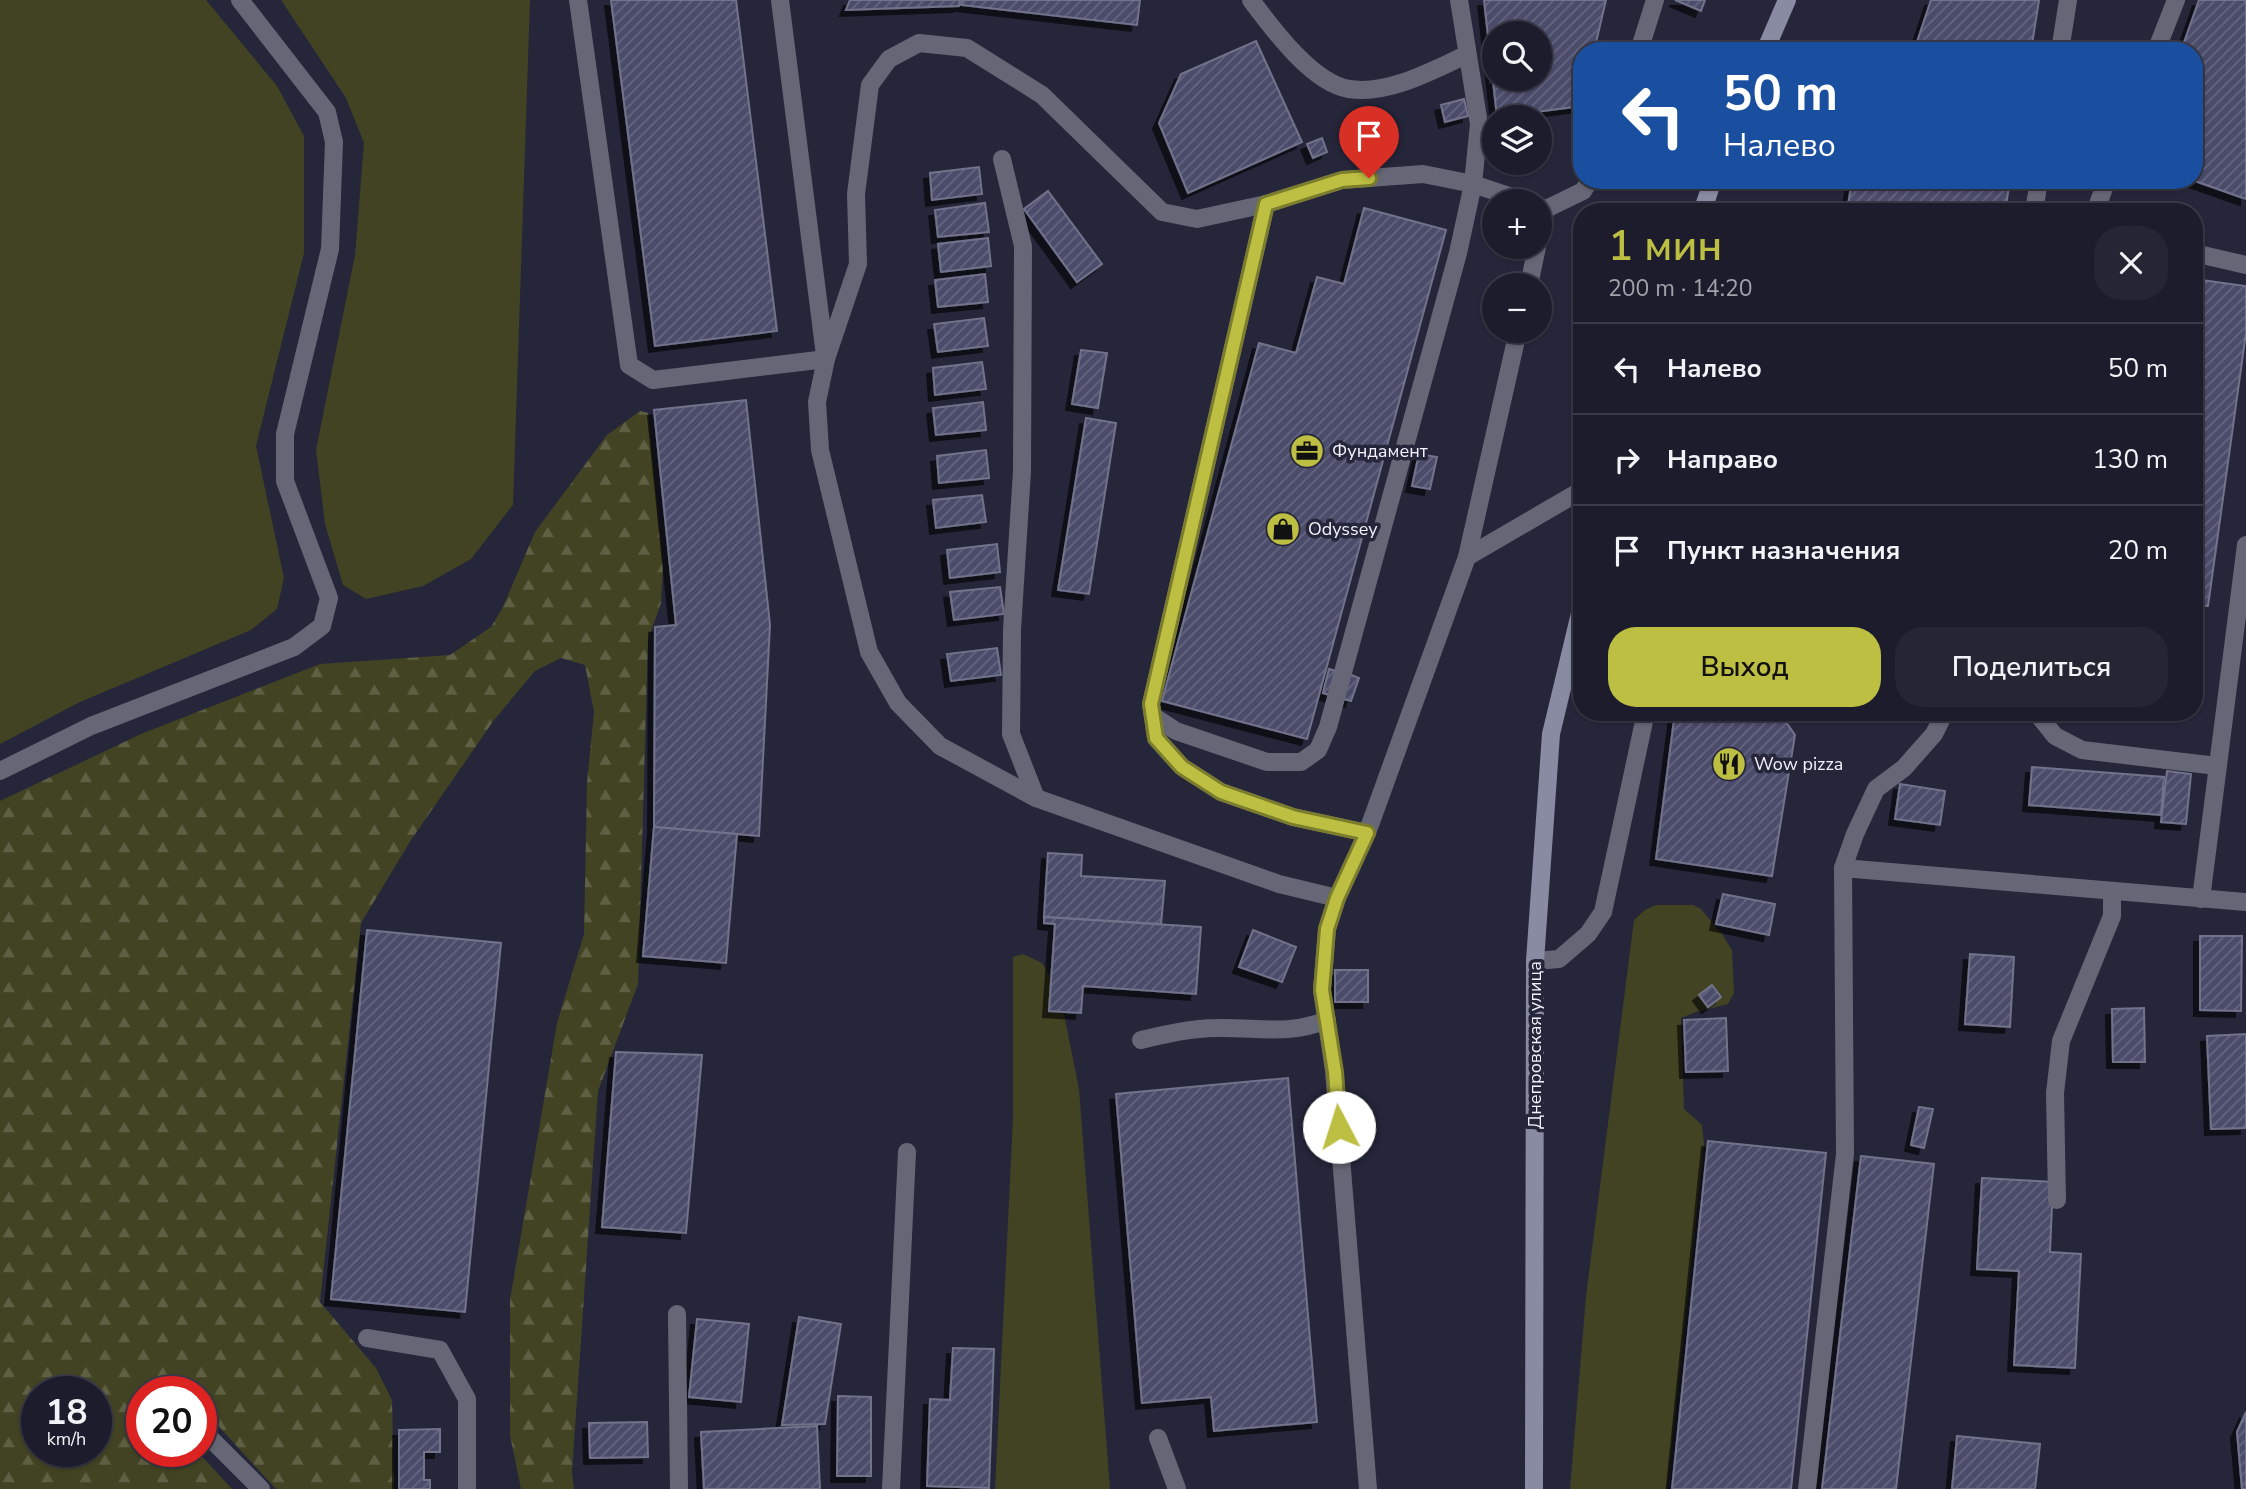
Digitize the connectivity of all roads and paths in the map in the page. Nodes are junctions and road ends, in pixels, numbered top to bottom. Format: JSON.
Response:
{"nodes":[{"id":1,"x":240,"y":0,"type":"edge"},
{"id":2,"x":578,"y":0,"type":"edge"},
{"id":3,"x":780,"y":0,"type":"edge"},
{"id":4,"x":1251,"y":0,"type":"edge"},
{"id":5,"x":1459,"y":0,"type":"edge"},
{"id":6,"x":1655,"y":0,"type":"edge"},
{"id":7,"x":1787,"y":0,"type":"edge"},
{"id":8,"x":2068,"y":0,"type":"edge"},
{"id":9,"x":2176,"y":0,"type":"edge"},
{"id":10,"x":1642,"y":42,"type":"edge"},
{"id":11,"x":1769,"y":42,"type":"edge"},
{"id":12,"x":2061,"y":42,"type":"edge"},
{"id":13,"x":2160,"y":42,"type":"edge"},
{"id":14,"x":1466,"y":55,"type":"junction"},
{"id":15,"x":1002,"y":159,"type":"dead end"},
{"id":16,"x":1473,"y":184,"type":"junction"},
{"id":17,"x":1488,"y":189,"type":"edge"},
{"id":18,"x":1584,"y":189,"type":"edge"},
{"id":19,"x":1266,"y":204,"type":"junction"},
{"id":20,"x":1552,"y":204,"type":"edge"},
{"id":21,"x":2203,"y":255,"type":"edge"},
{"id":22,"x":2246,"y":265,"type":"edge"},
{"id":23,"x":1515,"y":343,"type":"edge"},
{"id":24,"x":826,"y":359,"type":"junction"},
{"id":25,"x":1573,"y":495,"type":"edge"},
{"id":26,"x":2246,"y":545,"type":"edge"},
{"id":27,"x":1467,"y":557,"type":"junction"},
{"id":28,"x":1573,"y":642,"type":"edge"},
{"id":29,"x":1153,"y":716,"type":"junction"},
{"id":30,"x":1644,"y":721,"type":"edge"},
{"id":31,"x":1940,"y":721,"type":"edge"},
{"id":32,"x":2043,"y":721,"type":"edge"},
{"id":33,"x":2217,"y":766,"type":"junction"},
{"id":34,"x":0,"y":771,"type":"edge"},
{"id":35,"x":1036,"y":798,"type":"junction"},
{"id":36,"x":1367,"y":833,"type":"junction"},
{"id":37,"x":1843,"y":868,"type":"junction"},
{"id":38,"x":2112,"y":891,"type":"junction"},
{"id":39,"x":1337,"y":898,"type":"junction"},
{"id":40,"x":2201,"y":899,"type":"junction"},
{"id":41,"x":2246,"y":902,"type":"edge"},
{"id":42,"x":1535,"y":961,"type":"junction"},
{"id":43,"x":1326,"y":1020,"type":"junction"},
{"id":44,"x":1141,"y":1040,"type":"dead end"},
{"id":45,"x":907,"y":1152,"type":"dead end"},
{"id":46,"x":2057,"y":1200,"type":"dead end"},
{"id":47,"x":677,"y":1314,"type":"dead end"},
{"id":48,"x":367,"y":1338,"type":"dead end"},
{"id":49,"x":1158,"y":1438,"type":"dead end"},
{"id":50,"x":217,"y":1445,"type":"edge"},
{"id":51,"x":261,"y":1489,"type":"edge"},
{"id":52,"x":467,"y":1489,"type":"edge"},
{"id":53,"x":678,"y":1489,"type":"edge"},
{"id":54,"x":891,"y":1489,"type":"edge"},
{"id":55,"x":1177,"y":1489,"type":"edge"},
{"id":56,"x":1367,"y":1489,"type":"edge"},
{"id":57,"x":1534,"y":1489,"type":"edge"},
{"id":58,"x":1807,"y":1489,"type":"edge"}],
"edges":[{"from":1,"to":34,"type":"lane"},
{"from":2,"to":24,"type":"lane"},
{"from":3,"to":24,"type":"lane"},
{"from":4,"to":14,"type":"lane"},
{"from":5,"to":14,"type":"lane"},
{"from":6,"to":10,"type":"lane"},
{"from":7,"to":11,"type":"main road"},
{"from":8,"to":12,"type":"lane"},
{"from":9,"to":13,"type":"lane"},
{"from":14,"to":16,"type":"lane"},
{"from":15,"to":35,"type":"lane"},
{"from":16,"to":17,"type":"lane"},
{"from":16,"to":19,"type":"lane"},
{"from":16,"to":29,"type":"lane"},
{"from":18,"to":20,"type":"lane"},
{"from":19,"to":24,"type":"lane"},
{"from":19,"to":29,"type":"lane"},
{"from":21,"to":22,"type":"lane"},
{"from":23,"to":27,"type":"lane"},
{"from":24,"to":35,"type":"lane"},
{"from":25,"to":27,"type":"lane"},
{"from":26,"to":33,"type":"lane"},
{"from":27,"to":36,"type":"lane"},
{"from":28,"to":42,"type":"main road","name":"Днепровская улица"},
{"from":29,"to":36,"type":"lane"},
{"from":30,"to":42,"type":"lane"},
{"from":31,"to":37,"type":"lane"},
{"from":32,"to":33,"type":"lane"},
{"from":33,"to":40,"type":"lane"},
{"from":35,"to":39,"type":"lane"},
{"from":36,"to":39,"type":"lane"},
{"from":37,"to":38,"type":"lane"},
{"from":37,"to":58,"type":"lane"},
{"from":38,"to":40,"type":"lane"},
{"from":38,"to":46,"type":"lane"},
{"from":39,"to":43,"type":"lane"},
{"from":40,"to":41,"type":"lane"},
{"from":42,"to":57,"type":"main road","name":"Днепровская улица"},
{"from":43,"to":44,"type":"lane"},
{"from":43,"to":56,"type":"lane"},
{"from":45,"to":54,"type":"lane"},
{"from":47,"to":53,"type":"lane"},
{"from":48,"to":52,"type":"lane"},
{"from":49,"to":55,"type":"lane"},
{"from":50,"to":51,"type":"lane"}]}
